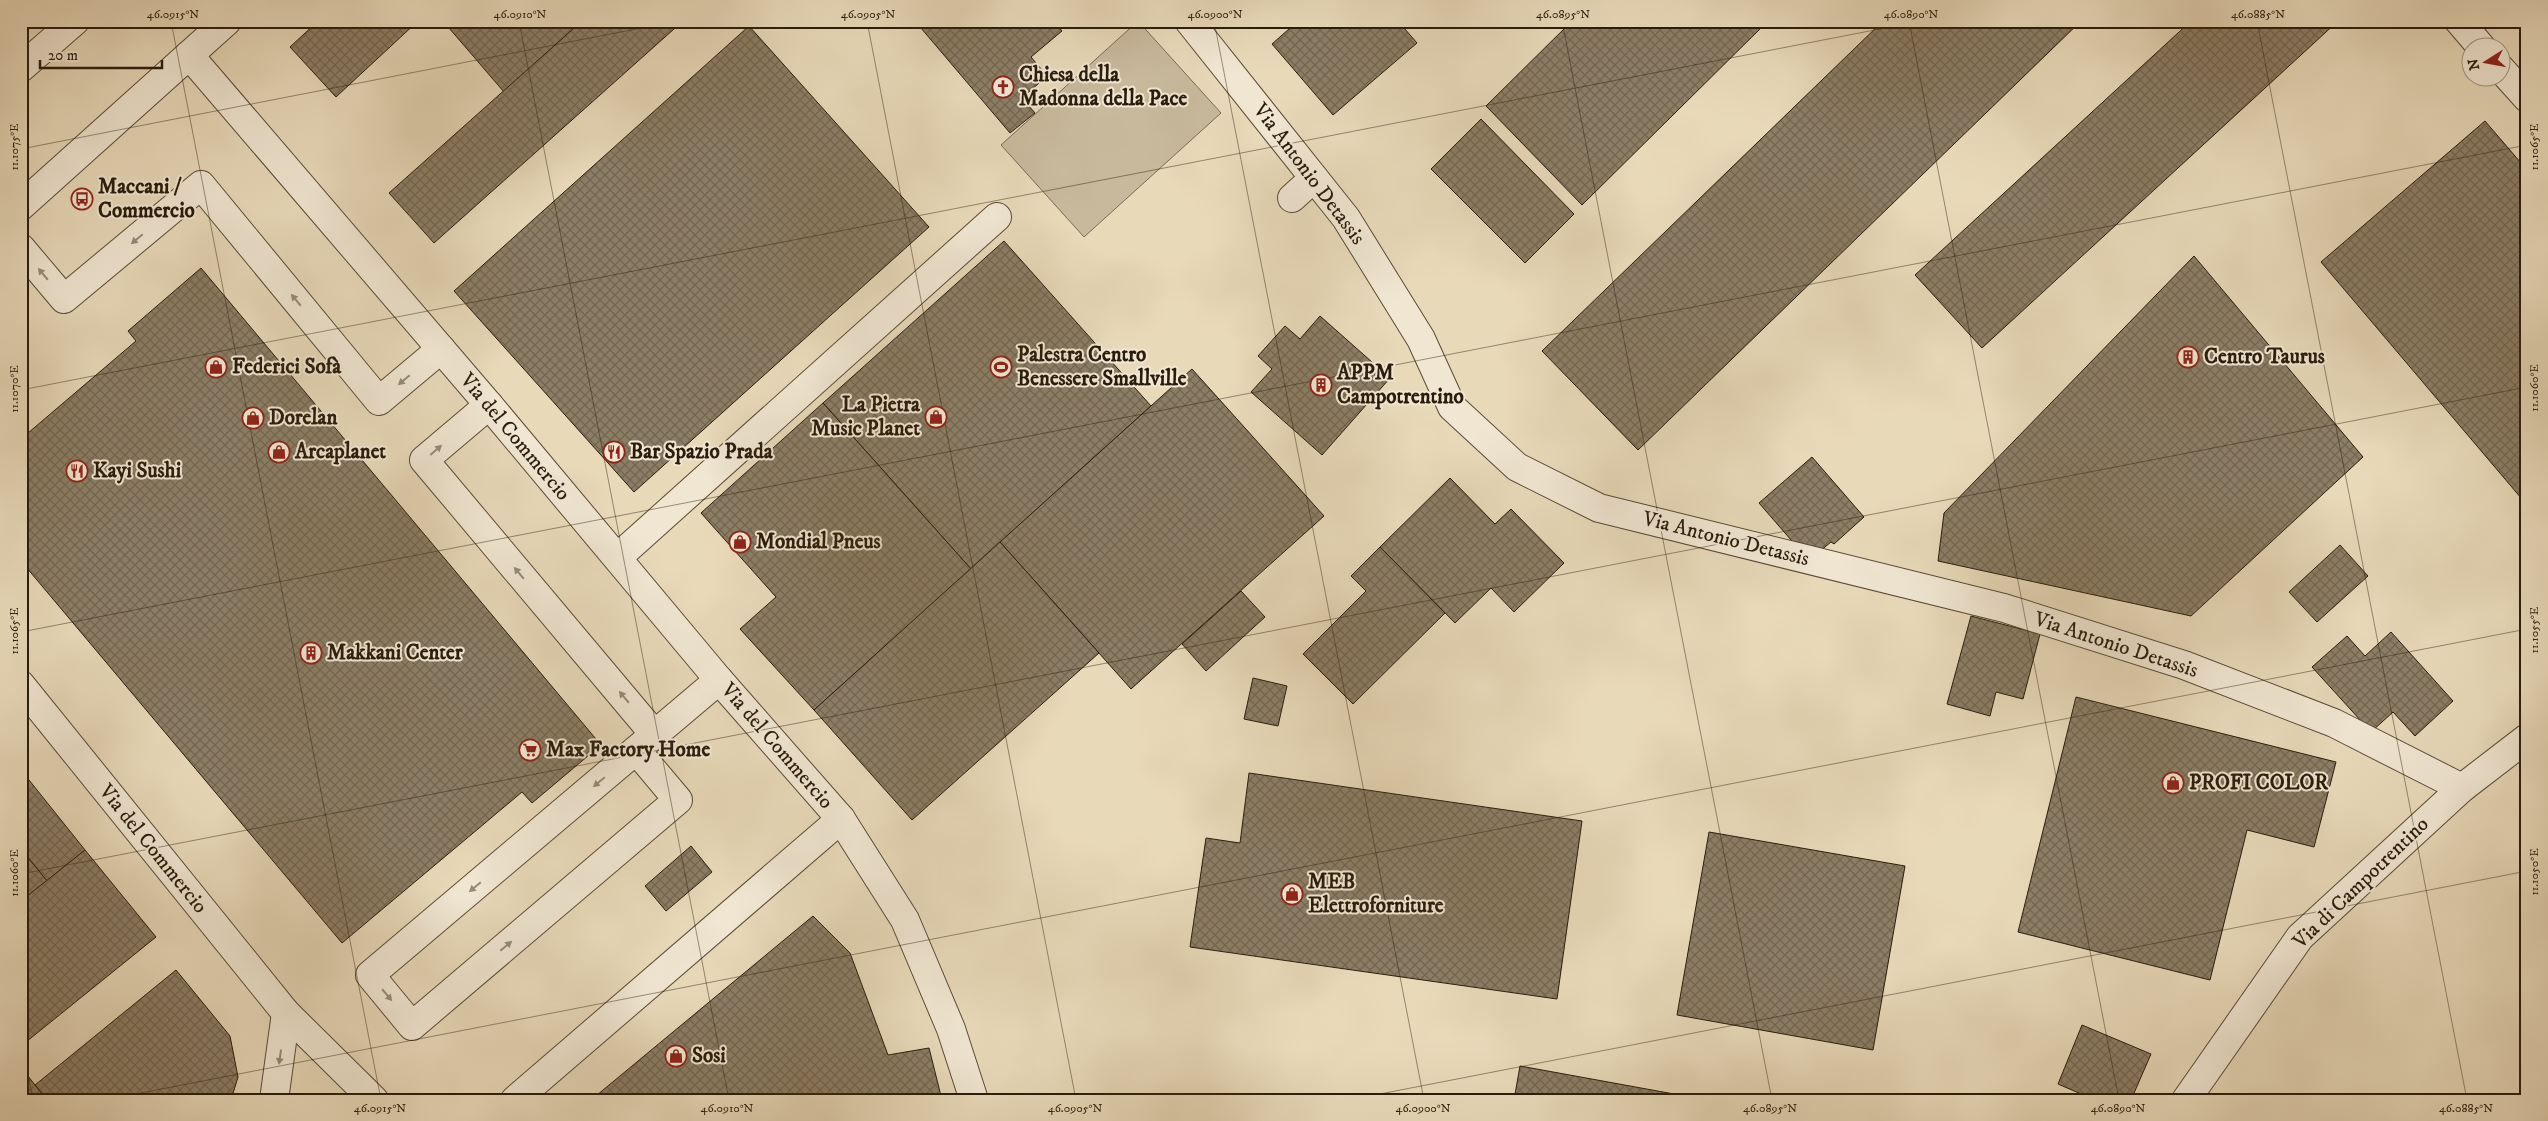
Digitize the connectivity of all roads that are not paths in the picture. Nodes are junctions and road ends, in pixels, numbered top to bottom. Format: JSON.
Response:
{"nodes":[{"id":1,"x":75,"y":21,"type":"edge"},
{"id":2,"x":227,"y":21,"type":"edge"},
{"id":3,"x":1189,"y":21,"type":"edge"},
{"id":4,"x":2459,"y":21,"type":"edge"},
{"id":5,"x":2473,"y":38,"type":"edge"},
{"id":6,"x":189,"y":55,"type":"junction"},
{"id":7,"x":21,"y":68,"type":"edge"},
{"id":8,"x":2510,"y":79,"type":"edge"},
{"id":9,"x":2527,"y":98,"type":"edge"},
{"id":10,"x":1314,"y":178,"type":"junction"},
{"id":11,"x":1292,"y":198,"type":"dead end"},
{"id":12,"x":21,"y":206,"type":"edge"},
{"id":13,"x":997,"y":217,"type":"dead end"},
{"id":14,"x":21,"y":248,"type":"edge"},
{"id":15,"x":441,"y":349,"type":"junction"},
{"id":16,"x":489,"y":405,"type":"junction"},
{"id":17,"x":618,"y":558,"type":"junction"},
{"id":18,"x":719,"y":680,"type":"junction"},
{"id":19,"x":21,"y":685,"type":"edge"},
{"id":20,"x":2527,"y":738,"type":"edge"},
{"id":21,"x":645,"y":742,"type":"junction"},
{"id":22,"x":2462,"y":788,"type":"junction"},
{"id":23,"x":841,"y":819,"type":"junction"},
{"id":24,"x":286,"y":1013,"type":"junction"},
{"id":25,"x":274,"y":1100,"type":"edge"},
{"id":26,"x":374,"y":1100,"type":"edge"},
{"id":27,"x":514,"y":1100,"type":"edge"},
{"id":28,"x":974,"y":1100,"type":"edge"},
{"id":29,"x":2186,"y":1100,"type":"edge"}],
"edges":[{"from":1,"to":7,"type":"street"},
{"from":2,"to":6,"type":"street"},
{"from":3,"to":10,"type":"street","name":"Via Antonio Detassis"},
{"from":4,"to":5,"type":"street"},
{"from":6,"to":12,"type":"street"},
{"from":6,"to":15,"type":"street","name":"Via del Commercio"},
{"from":8,"to":9,"type":"street"},
{"from":10,"to":11,"type":"street"},
{"from":10,"to":22,"type":"street","name":"Via Antonio Detassis"},
{"from":13,"to":17,"type":"street"},
{"from":15,"to":14,"type":"street","one_way":true},
{"from":15,"to":16,"type":"street","name":"Via del Commercio"},
{"from":16,"to":17,"type":"street","name":"Via del Commercio"},
{"from":21,"to":16,"type":"street","one_way":true},
{"from":17,"to":18,"type":"street","name":"Via del Commercio"},
{"from":18,"to":21,"type":"street"},
{"from":18,"to":23,"type":"street","name":"Via del Commercio"},
{"from":19,"to":24,"type":"street","name":"Via del Commercio"},
{"from":20,"to":22,"type":"street","name":"Via di Campotrentino"},
{"from":21,"to":21,"type":"street","one_way":true},
{"from":22,"to":29,"type":"street","name":"Via di Campotrentino"},
{"from":23,"to":27,"type":"street","name":"Via del Commercio"},
{"from":23,"to":28,"type":"street","name":"Via del Commercio"},
{"from":24,"to":25,"type":"street","one_way":true},
{"from":24,"to":26,"type":"street","name":"Via del Commercio"}]}
